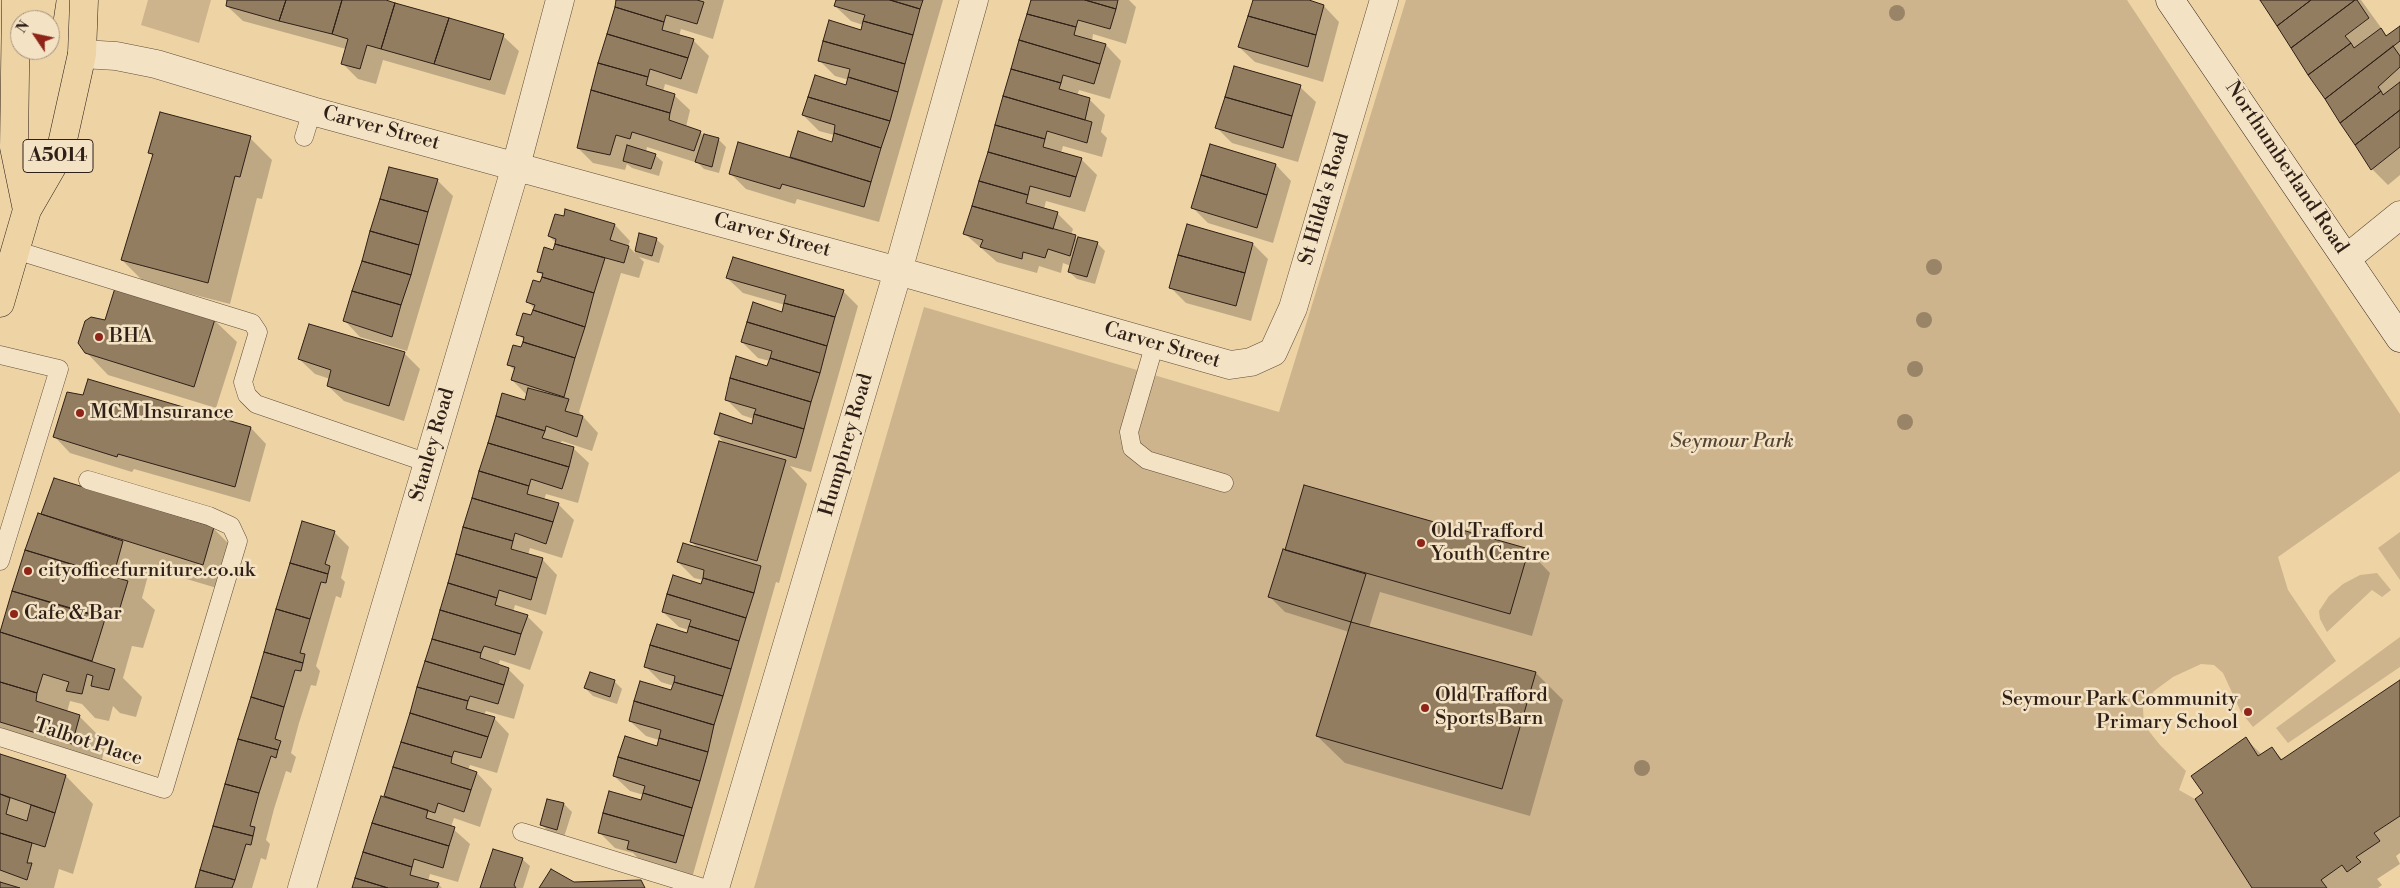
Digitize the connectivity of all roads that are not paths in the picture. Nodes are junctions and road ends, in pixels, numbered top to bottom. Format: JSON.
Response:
{"nodes":[{"id":1,"x":16,"y":0,"type":"edge"},
{"id":2,"x":84,"y":0,"type":"edge"},
{"id":3,"x":560,"y":0,"type":"edge"},
{"id":4,"x":974,"y":0,"type":"edge"},
{"id":5,"x":1384,"y":0,"type":"edge"},
{"id":6,"x":2170,"y":0,"type":"edge"},
{"id":7,"x":82,"y":54,"type":"junction"},
{"id":8,"x":31,"y":60,"type":"edge"},
{"id":9,"x":312,"y":111,"type":"junction"},
{"id":10,"x":304,"y":137,"type":"dead end"},
{"id":11,"x":14,"y":147,"type":"junction"},
{"id":12,"x":516,"y":166,"type":"junction"},
{"id":13,"x":27,"y":210,"type":"junction"},
{"id":14,"x":2400,"y":215,"type":"edge"},
{"id":15,"x":15,"y":250,"type":"junction"},
{"id":16,"x":2347,"y":258,"type":"junction"},
{"id":17,"x":898,"y":270,"type":"junction"},
{"id":18,"x":0,"y":303,"type":"edge"},
{"id":19,"x":2400,"y":338,"type":"edge"},
{"id":20,"x":1155,"y":344,"type":"junction"},
{"id":21,"x":0,"y":354,"type":"edge"},
{"id":22,"x":1230,"y":365,"type":"joint"},
{"id":23,"x":428,"y":463,"type":"junction"},
{"id":24,"x":88,"y":480,"type":"dead end"},
{"id":25,"x":1224,"y":483,"type":"dead end"},
{"id":26,"x":0,"y":561,"type":"edge"},
{"id":27,"x":0,"y":737,"type":"edge"},
{"id":28,"x":522,"y":832,"type":"dead end"},
{"id":29,"x":302,"y":888,"type":"edge"},
{"id":30,"x":704,"y":888,"type":"edge"},
{"id":31,"x":715,"y":888,"type":"edge"}],
"edges":[{"from":1,"to":11,"type":"main road","number":"A5014"},
{"from":2,"to":7,"type":"main road","number":"A5014"},
{"from":3,"to":12,"type":"street","name":"Stanley Road"},
{"from":4,"to":17,"type":"street","name":"Humphrey Road"},
{"from":5,"to":22,"type":"street","name":"St Hilda's Road"},
{"from":6,"to":16,"type":"street","name":"Northumberland Road"},
{"from":7,"to":9,"type":"street","name":"Carver Street"},
{"from":7,"to":13,"type":"main road","number":"A5014"},
{"from":8,"to":11,"type":"main road"},
{"from":9,"to":10,"type":"lane","name":"Carver Street"},
{"from":9,"to":12,"type":"street","name":"Carver Street"},
{"from":11,"to":13,"type":"main road","number":"A5014"},
{"from":12,"to":17,"type":"street","name":"Carver Street"},
{"from":12,"to":23,"type":"street","name":"Stanley Road"},
{"from":13,"to":15,"type":"main road","number":"A5014"},
{"from":14,"to":16,"type":"street"},
{"from":15,"to":18,"type":"main road","number":"A5014"},
{"from":15,"to":23,"type":"lane"},
{"from":16,"to":19,"type":"street","name":"Northumberland Road"},
{"from":17,"to":20,"type":"street","name":"Carver Street"},
{"from":17,"to":31,"type":"street","name":"Humphrey Road"},
{"from":20,"to":22,"type":"street","name":"Carver Street"},
{"from":20,"to":25,"type":"lane"},
{"from":21,"to":26,"type":"lane"},
{"from":23,"to":29,"type":"street","name":"Stanley Road"},
{"from":24,"to":27,"type":"lane","name":"Talbot Place"},
{"from":28,"to":30,"type":"lane"}]}
